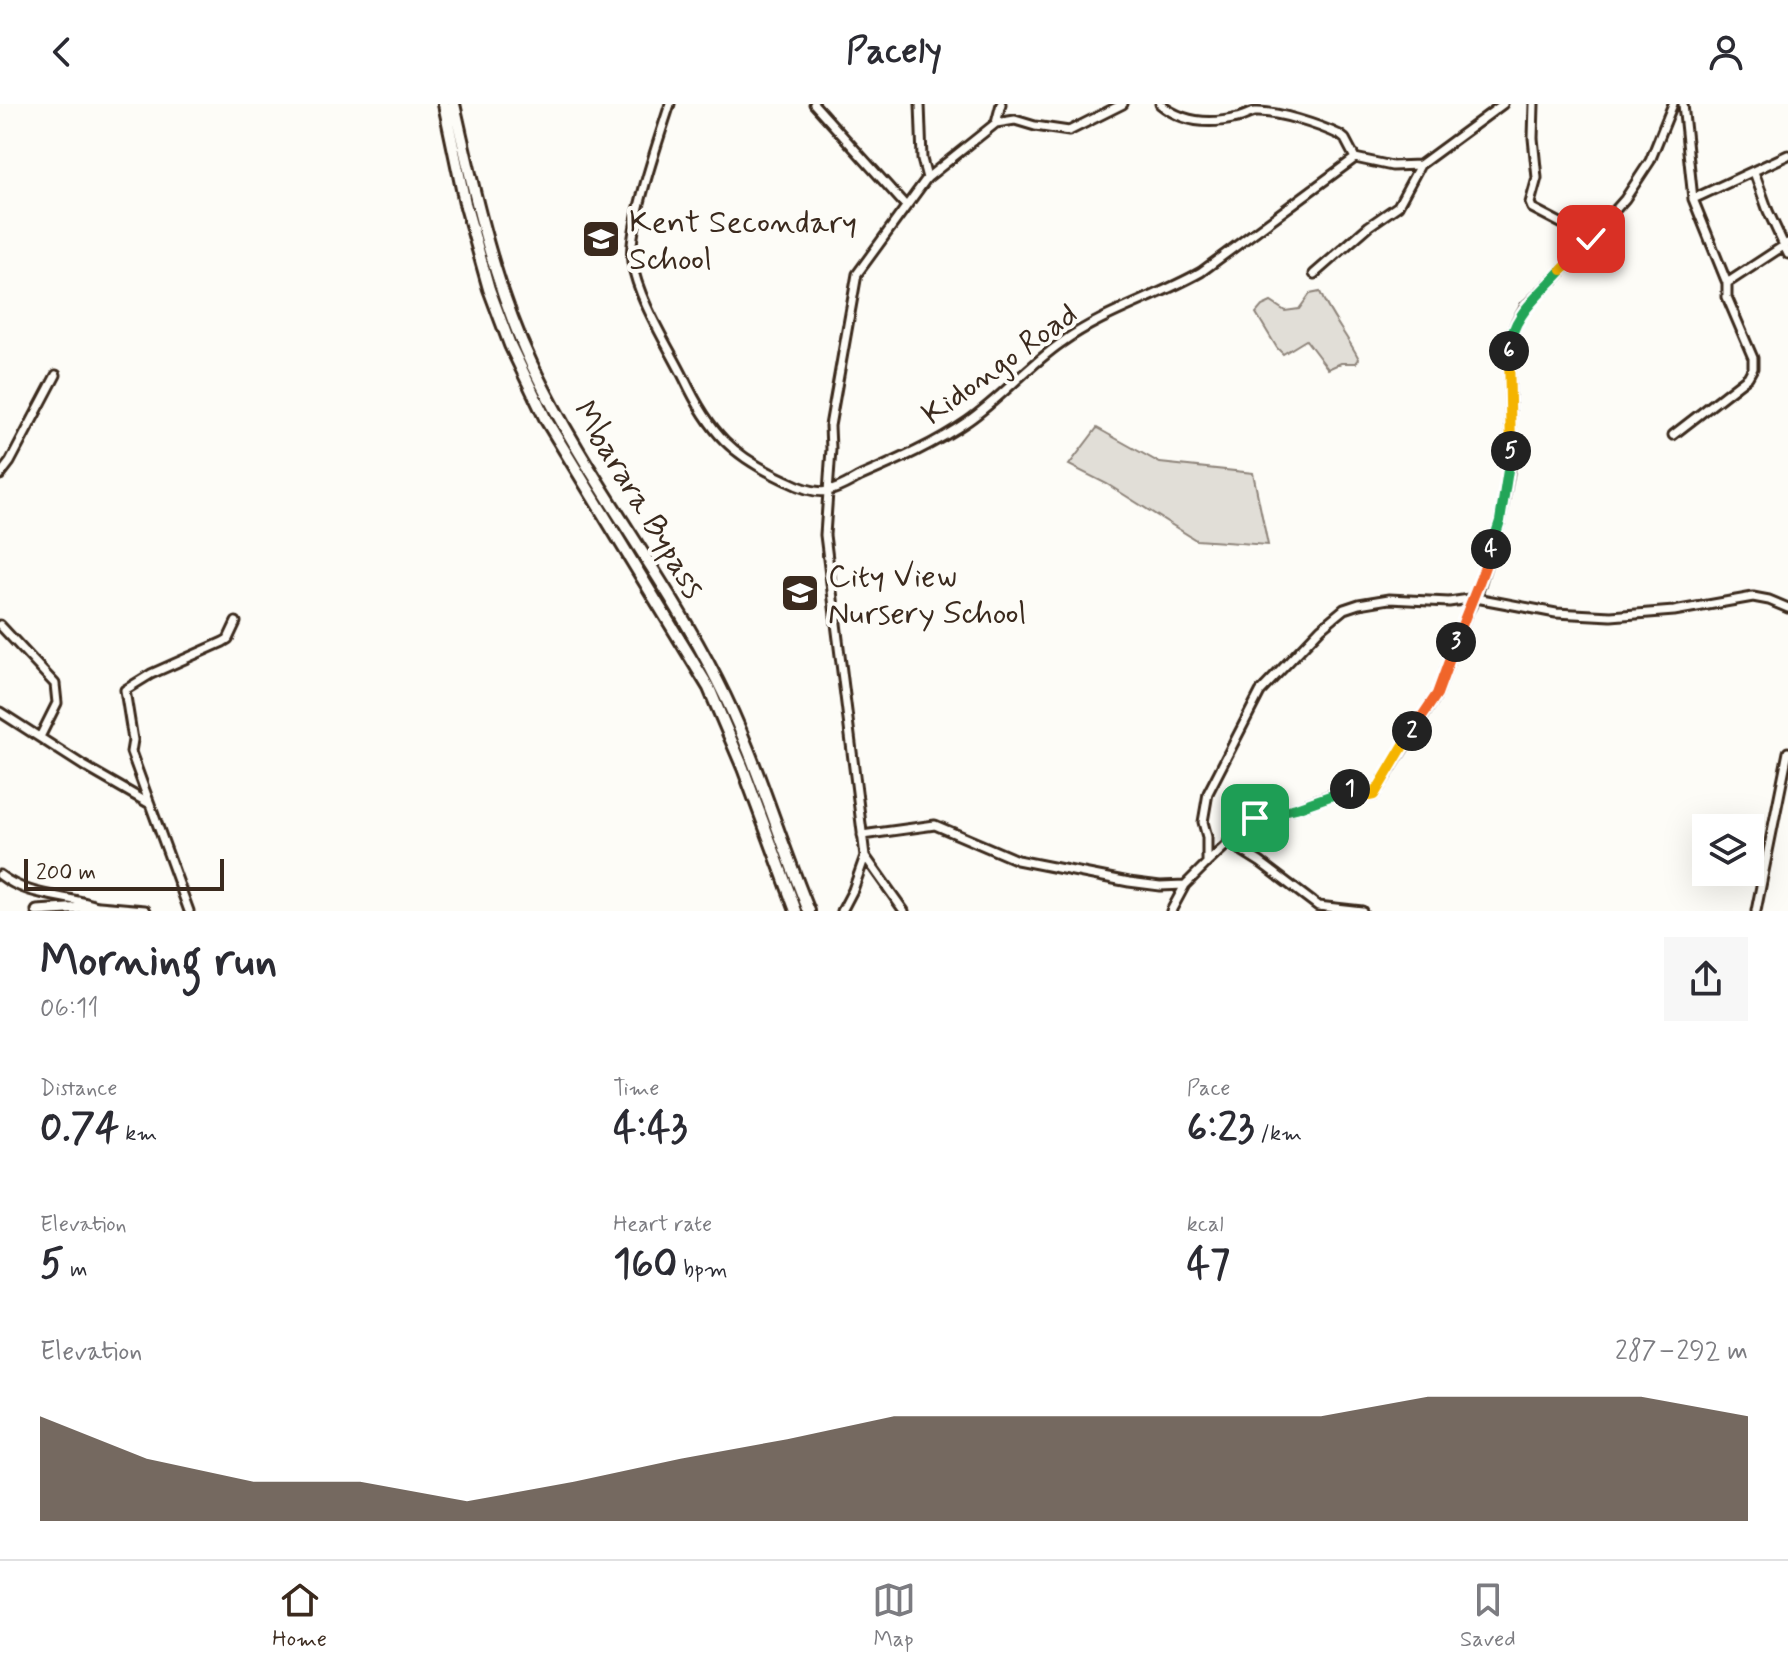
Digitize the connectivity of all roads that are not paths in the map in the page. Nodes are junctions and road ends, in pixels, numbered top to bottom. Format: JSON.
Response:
{"nodes":[{"id":1,"x":444,"y":104,"type":"edge"},
{"id":2,"x":454,"y":104,"type":"edge"},
{"id":3,"x":670,"y":104,"type":"edge"},
{"id":4,"x":814,"y":104,"type":"edge"},
{"id":5,"x":920,"y":104,"type":"edge"},
{"id":6,"x":1001,"y":104,"type":"edge"},
{"id":7,"x":1123,"y":104,"type":"edge"},
{"id":8,"x":1160,"y":104,"type":"edge"},
{"id":9,"x":1503,"y":104,"type":"edge"},
{"id":10,"x":1534,"y":104,"type":"edge"},
{"id":11,"x":1673,"y":104,"type":"edge"},
{"id":12,"x":1683,"y":104,"type":"edge"},
{"id":13,"x":1252,"y":108,"type":"edge"},
{"id":14,"x":996,"y":123,"type":"junction"},
{"id":15,"x":1788,"y":155,"type":"edge"},
{"id":16,"x":1355,"y":158,"type":"junction"},
{"id":17,"x":1420,"y":165,"type":"junction"},
{"id":18,"x":1754,"y":172,"type":"junction"},
{"id":19,"x":927,"y":178,"type":"junction"},
{"id":20,"x":1693,"y":199,"type":"junction"},
{"id":21,"x":906,"y":206,"type":"junction"},
{"id":22,"x":1591,"y":239,"type":"junction"},
{"id":23,"x":1787,"y":248,"type":"edge"},
{"id":24,"x":1314,"y":274,"type":"dead end"},
{"id":25,"x":1727,"y":283,"type":"junction"},
{"id":26,"x":56,"y":375,"type":"dead end"},
{"id":27,"x":1673,"y":435,"type":"dead end"},
{"id":28,"x":0,"y":475,"type":"edge"},
{"id":29,"x":827,"y":492,"type":"junction"},
{"id":30,"x":1476,"y":598,"type":"junction"},
{"id":31,"x":1788,"y":608,"type":"edge"},
{"id":32,"x":236,"y":622,"type":"dead end"},
{"id":33,"x":0,"y":625,"type":"edge"},
{"id":34,"x":0,"y":712,"type":"edge"},
{"id":35,"x":40,"y":737,"type":"junction"},
{"id":36,"x":1788,"y":752,"type":"edge"},
{"id":37,"x":1786,"y":775,"type":"edge"},
{"id":38,"x":150,"y":804,"type":"junction"},
{"id":39,"x":862,"y":835,"type":"junction"},
{"id":40,"x":1228,"y":842,"type":"junction"},
{"id":41,"x":865,"y":856,"type":"junction"},
{"id":42,"x":1207,"y":863,"type":"junction"},
{"id":43,"x":0,"y":875,"type":"edge"},
{"id":44,"x":1185,"y":885,"type":"junction"},
{"id":45,"x":99,"y":907,"type":"junction"},
{"id":46,"x":37,"y":911,"type":"edge"},
{"id":47,"x":145,"y":911,"type":"edge"},
{"id":48,"x":189,"y":911,"type":"edge"},
{"id":49,"x":796,"y":911,"type":"edge"},
{"id":50,"x":809,"y":911,"type":"edge"},
{"id":51,"x":842,"y":911,"type":"edge"},
{"id":52,"x":904,"y":911,"type":"edge"},
{"id":53,"x":1171,"y":911,"type":"edge"},
{"id":54,"x":1362,"y":911,"type":"edge"},
{"id":55,"x":1756,"y":911,"type":"edge"}],
"edges":[{"from":1,"to":49,"type":"highway","name":"Mbarara Bypass"},
{"from":2,"to":50,"type":"highway","name":"Mbarara Bypass"},
{"from":3,"to":29,"type":"street"},
{"from":4,"to":21,"type":"street"},
{"from":5,"to":19,"type":"street"},
{"from":6,"to":14,"type":"street"},
{"from":7,"to":14,"type":"street"},
{"from":8,"to":13,"type":"street"},
{"from":9,"to":17,"type":"street"},
{"from":10,"to":22,"type":"street"},
{"from":11,"to":22,"type":"street"},
{"from":12,"to":20,"type":"street"},
{"from":13,"to":16,"type":"street"},
{"from":14,"to":19,"type":"street"},
{"from":15,"to":18,"type":"street"},
{"from":16,"to":17,"type":"street"},
{"from":16,"to":29,"type":"street","name":"Kidongo Road"},
{"from":17,"to":24,"type":"street"},
{"from":18,"to":20,"type":"street"},
{"from":18,"to":23,"type":"street"},
{"from":19,"to":21,"type":"street"},
{"from":20,"to":25,"type":"street"},
{"from":21,"to":29,"type":"street"},
{"from":22,"to":30,"type":"street"},
{"from":23,"to":25,"type":"street"},
{"from":25,"to":27,"type":"street"},
{"from":26,"to":28,"type":"street"},
{"from":29,"to":39,"type":"street"},
{"from":30,"to":31,"type":"street"},
{"from":30,"to":40,"type":"street"},
{"from":30,"to":42,"type":"street"},
{"from":32,"to":38,"type":"street"},
{"from":33,"to":35,"type":"street"},
{"from":34,"to":35,"type":"street"},
{"from":35,"to":38,"type":"street"},
{"from":36,"to":37,"type":"street"},
{"from":37,"to":55,"type":"street"},
{"from":38,"to":48,"type":"street"},
{"from":39,"to":41,"type":"street"},
{"from":39,"to":44,"type":"street"},
{"from":40,"to":42,"type":"street"},
{"from":40,"to":54,"type":"street"},
{"from":41,"to":51,"type":"street"},
{"from":41,"to":52,"type":"street"},
{"from":42,"to":44,"type":"street"},
{"from":43,"to":45,"type":"street"},
{"from":44,"to":53,"type":"street"},
{"from":45,"to":46,"type":"main road"},
{"from":45,"to":47,"type":"main road"}]}
